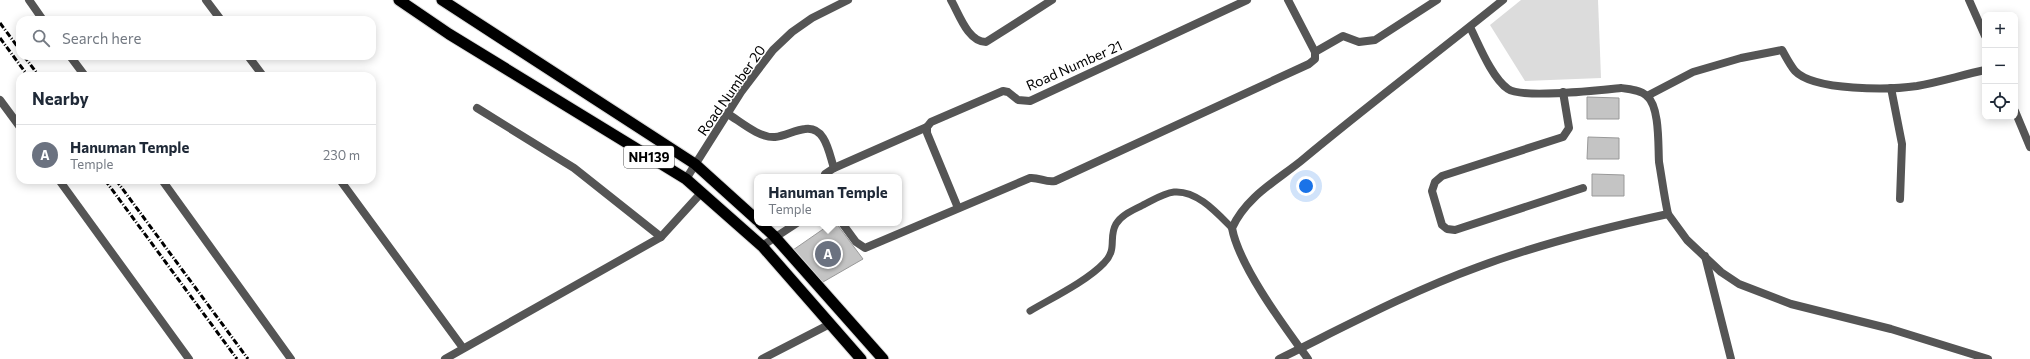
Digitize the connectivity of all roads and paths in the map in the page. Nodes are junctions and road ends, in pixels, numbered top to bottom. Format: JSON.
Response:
{"nodes":[{"id":1,"x":29,"y":0,"type":"edge"},
{"id":2,"x":206,"y":0,"type":"edge"},
{"id":3,"x":399,"y":0,"type":"edge"},
{"id":4,"x":848,"y":0,"type":"edge"},
{"id":5,"x":951,"y":0,"type":"edge"},
{"id":6,"x":1052,"y":0,"type":"edge"},
{"id":7,"x":1247,"y":0,"type":"edge"},
{"id":8,"x":1288,"y":0,"type":"edge"},
{"id":9,"x":1436,"y":0,"type":"edge"},
{"id":10,"x":1504,"y":0,"type":"edge"},
{"id":11,"x":1970,"y":0,"type":"edge"},
{"id":12,"x":447,"y":1,"type":"edge"},
{"id":13,"x":838,"y":2,"type":"edge"},
{"id":14,"x":41,"y":16,"type":"edge"},
{"id":15,"x":218,"y":16,"type":"edge"},
{"id":16,"x":1470,"y":27,"type":"junction"},
{"id":17,"x":1982,"y":29,"type":"edge"},
{"id":18,"x":1315,"y":52,"type":"junction"},
{"id":19,"x":73,"y":60,"type":"edge"},
{"id":20,"x":251,"y":60,"type":"edge"},
{"id":21,"x":1982,"y":71,"type":"edge"},
{"id":22,"x":82,"y":72,"type":"edge"},
{"id":23,"x":259,"y":72,"type":"edge"},
{"id":24,"x":1890,"y":88,"type":"junction"},
{"id":25,"x":1563,"y":92,"type":"junction"},
{"id":26,"x":1647,"y":96,"type":"junction"},
{"id":27,"x":0,"y":100,"type":"edge"},
{"id":28,"x":477,"y":108,"type":"dead end"},
{"id":29,"x":728,"y":114,"type":"junction"},
{"id":30,"x":2018,"y":118,"type":"edge"},
{"id":31,"x":16,"y":122,"type":"edge"},
{"id":32,"x":927,"y":127,"type":"junction"},
{"id":33,"x":2030,"y":147,"type":"edge"},
{"id":34,"x":695,"y":164,"type":"junction"},
{"id":35,"x":834,"y":168,"type":"junction"},
{"id":36,"x":825,"y":174,"type":"edge"},
{"id":37,"x":686,"y":179,"type":"junction"},
{"id":38,"x":61,"y":184,"type":"edge"},
{"id":39,"x":165,"y":184,"type":"edge"},
{"id":40,"x":343,"y":184,"type":"edge"},
{"id":41,"x":1583,"y":188,"type":"dead end"},
{"id":42,"x":702,"y":192,"type":"junction"},
{"id":43,"x":1900,"y":199,"type":"dead end"},
{"id":44,"x":958,"y":208,"type":"junction"},
{"id":45,"x":1668,"y":214,"type":"junction"},
{"id":46,"x":754,"y":217,"type":"edge"},
{"id":47,"x":763,"y":226,"type":"edge"},
{"id":48,"x":792,"y":226,"type":"edge"},
{"id":49,"x":844,"y":226,"type":"edge"},
{"id":50,"x":1232,"y":228,"type":"junction"},
{"id":51,"x":774,"y":236,"type":"junction"},
{"id":52,"x":661,"y":237,"type":"junction"},
{"id":53,"x":762,"y":246,"type":"junction"},
{"id":54,"x":1704,"y":255,"type":"junction"},
{"id":55,"x":1030,"y":311,"type":"dead end"},
{"id":56,"x":830,"y":324,"type":"junction"},
{"id":57,"x":463,"y":348,"type":"junction"},
{"id":58,"x":1300,"y":349,"type":"junction"},
{"id":59,"x":189,"y":359,"type":"edge"},
{"id":60,"x":291,"y":359,"type":"edge"},
{"id":61,"x":445,"y":359,"type":"edge"},
{"id":62,"x":762,"y":359,"type":"edge"},
{"id":63,"x":861,"y":359,"type":"edge"},
{"id":64,"x":883,"y":359,"type":"edge"},
{"id":65,"x":1279,"y":359,"type":"edge"},
{"id":66,"x":1308,"y":359,"type":"edge"},
{"id":67,"x":1731,"y":359,"type":"edge"},
{"id":68,"x":1988,"y":359,"type":"edge"}],
"edges":[{"from":1,"to":14,"type":"street"},
{"from":2,"to":15,"type":"street"},
{"from":3,"to":37,"type":"highway","number":"NH139"},
{"from":4,"to":13,"type":"street","name":"Road Number 20"},
{"from":5,"to":6,"type":"street"},
{"from":7,"to":32,"type":"street","name":"Road Number 21"},
{"from":8,"to":18,"type":"street"},
{"from":9,"to":18,"type":"street"},
{"from":10,"to":16,"type":"street"},
{"from":11,"to":17,"type":"street"},
{"from":12,"to":34,"type":"highway","number":"NH139"},
{"from":13,"to":29,"type":"street","name":"Road Number 20"},
{"from":16,"to":25,"type":"street"},
{"from":16,"to":50,"type":"street"},
{"from":18,"to":44,"type":"street"},
{"from":19,"to":22,"type":"street"},
{"from":20,"to":23,"type":"street"},
{"from":21,"to":24,"type":"street"},
{"from":24,"to":26,"type":"street"},
{"from":24,"to":43,"type":"street"},
{"from":25,"to":26,"type":"street"},
{"from":25,"to":41,"type":"street"},
{"from":26,"to":45,"type":"street"},
{"from":27,"to":31,"type":"street"},
{"from":28,"to":52,"type":"street"},
{"from":29,"to":34,"type":"street","name":"Road Number 20"},
{"from":29,"to":35,"type":"street"},
{"from":30,"to":33,"type":"street"},
{"from":32,"to":35,"type":"street"},
{"from":32,"to":44,"type":"street"},
{"from":34,"to":37,"type":"street","name":"Road Number 20"},
{"from":34,"to":46,"type":"highway","number":"NH139"},
{"from":35,"to":36,"type":"street"},
{"from":37,"to":42,"type":"highway","number":"NH139"},
{"from":38,"to":59,"type":"street"},
{"from":39,"to":60,"type":"street"},
{"from":40,"to":57,"type":"street"},
{"from":42,"to":52,"type":"street"},
{"from":42,"to":53,"type":"highway","number":"NH139"},
{"from":44,"to":49,"type":"street"},
{"from":45,"to":54,"type":"street"},
{"from":45,"to":58,"type":"street"},
{"from":47,"to":51,"type":"highway"},
{"from":48,"to":51,"type":"street"},
{"from":50,"to":55,"type":"lane"},
{"from":50,"to":58,"type":"street"},
{"from":51,"to":53,"type":"street"},
{"from":51,"to":64,"type":"highway"},
{"from":52,"to":57,"type":"street"},
{"from":53,"to":56,"type":"highway","number":"NH139"},
{"from":54,"to":67,"type":"street"},
{"from":54,"to":68,"type":"street"},
{"from":56,"to":62,"type":"street"},
{"from":56,"to":63,"type":"highway","number":"NH139"},
{"from":57,"to":61,"type":"street"},
{"from":58,"to":65,"type":"street"},
{"from":58,"to":66,"type":"street"}]}
